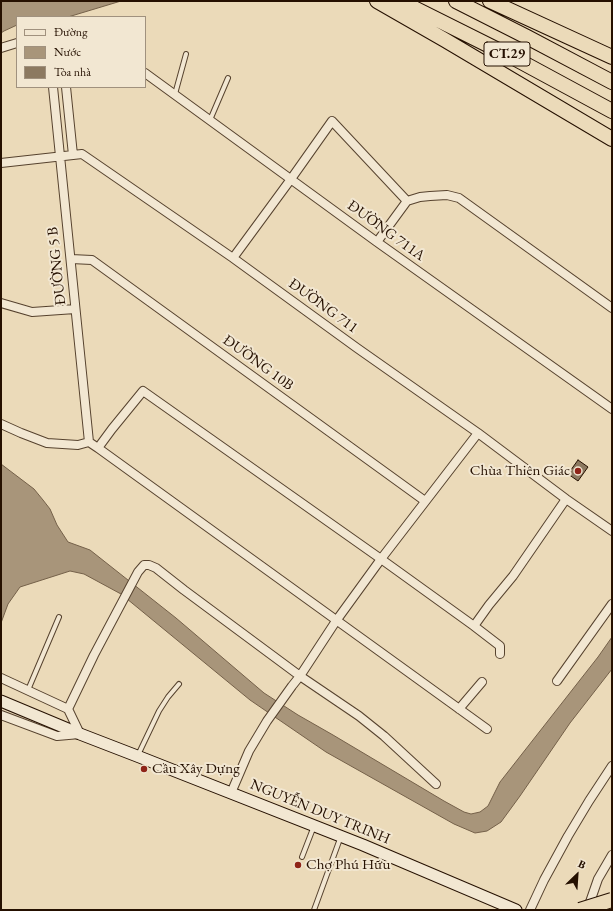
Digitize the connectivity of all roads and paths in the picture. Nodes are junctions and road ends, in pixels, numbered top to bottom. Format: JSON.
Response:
{"nodes":[{"id":1,"x":377,"y":1,"type":"edge"},
{"id":2,"x":400,"y":1,"type":"edge"},
{"id":3,"x":456,"y":1,"type":"edge"},
{"id":4,"x":490,"y":1,"type":"edge"},
{"id":5,"x":16,"y":44,"type":"edge"},
{"id":6,"x":1,"y":48,"type":"edge"},
{"id":7,"x":186,"y":54,"type":"dead end"},
{"id":8,"x":612,"y":57,"type":"edge"},
{"id":9,"x":146,"y":74,"type":"edge"},
{"id":10,"x":228,"y":78,"type":"dead end"},
{"id":11,"x":612,"y":82,"type":"edge"},
{"id":12,"x":53,"y":88,"type":"edge"},
{"id":13,"x":66,"y":88,"type":"edge"},
{"id":14,"x":175,"y":94,"type":"junction"},
{"id":15,"x":612,"y":110,"type":"edge"},
{"id":16,"x":210,"y":120,"type":"junction"},
{"id":17,"x":612,"y":139,"type":"edge"},
{"id":18,"x":73,"y":155,"type":"junction"},
{"id":19,"x":60,"y":157,"type":"junction"},
{"id":20,"x":1,"y":163,"type":"edge"},
{"id":21,"x":291,"y":179,"type":"junction"},
{"id":22,"x":407,"y":201,"type":"junction"},
{"id":23,"x":377,"y":242,"type":"junction"},
{"id":24,"x":233,"y":258,"type":"junction"},
{"id":25,"x":71,"y":259,"type":"junction"},
{"id":26,"x":1,"y":303,"type":"edge"},
{"id":27,"x":612,"y":308,"type":"edge"},
{"id":28,"x":75,"y":309,"type":"junction"},
{"id":29,"x":612,"y":409,"type":"edge"},
{"id":30,"x":1,"y":424,"type":"edge"},
{"id":31,"x":478,"y":433,"type":"junction"},
{"id":32,"x":89,"y":442,"type":"junction"},
{"id":33,"x":98,"y":448,"type":"junction"},
{"id":34,"x":566,"y":499,"type":"junction"},
{"id":35,"x":425,"y":501,"type":"junction"},
{"id":36,"x":612,"y":531,"type":"edge"},
{"id":37,"x":381,"y":559,"type":"junction"},
{"id":38,"x":612,"y":604,"type":"edge"},
{"id":39,"x":59,"y":617,"type":"dead end"},
{"id":40,"x":336,"y":621,"type":"junction"},
{"id":41,"x":474,"y":626,"type":"junction"},
{"id":42,"x":500,"y":654,"type":"dead end"},
{"id":43,"x":300,"y":676,"type":"junction"},
{"id":44,"x":1,"y":678,"type":"edge"},
{"id":45,"x":557,"y":681,"type":"dead end"},
{"id":46,"x":482,"y":682,"type":"dead end"},
{"id":47,"x":179,"y":684,"type":"dead end"},
{"id":48,"x":28,"y":691,"type":"junction"},
{"id":49,"x":1,"y":701,"type":"edge"},
{"id":50,"x":68,"y":709,"type":"junction"},
{"id":51,"x":459,"y":709,"type":"junction"},
{"id":52,"x":1,"y":715,"type":"edge"},
{"id":53,"x":486,"y":729,"type":"dead end"},
{"id":54,"x":80,"y":734,"type":"junction"},
{"id":55,"x":138,"y":756,"type":"junction"},
{"id":56,"x":612,"y":766,"type":"edge"},
{"id":57,"x":436,"y":784,"type":"dead end"},
{"id":58,"x":231,"y":793,"type":"junction"},
{"id":59,"x":314,"y":826,"type":"junction"},
{"id":60,"x":341,"y":836,"type":"junction"},
{"id":61,"x":612,"y":855,"type":"edge"},
{"id":62,"x":302,"y":857,"type":"dead end"},
{"id":63,"x":612,"y":900,"type":"edge"},
{"id":64,"x":314,"y":910,"type":"edge"},
{"id":65,"x":516,"y":910,"type":"edge"},
{"id":66,"x":530,"y":910,"type":"edge"},
{"id":67,"x":580,"y":910,"type":"edge"},
{"id":68,"x":586,"y":910,"type":"edge"}],
"edges":[{"from":1,"to":17,"type":"highway"},
{"from":2,"to":15,"type":"highway","number":"CT.29"},
{"from":3,"to":11,"type":"highway","number":"CT.29"},
{"from":4,"to":8,"type":"highway"},
{"from":5,"to":6,"type":"street"},
{"from":7,"to":14,"type":"lane"},
{"from":9,"to":14,"type":"street","name":"ĐƯỜNG 711A"},
{"from":10,"to":16,"type":"lane"},
{"from":12,"to":19,"type":"street","name":"ĐƯỜNG 5 B"},
{"from":13,"to":18,"type":"street"},
{"from":14,"to":16,"type":"street","name":"ĐƯỜNG 711A"},
{"from":16,"to":21,"type":"street","name":"ĐƯỜNG 711A"},
{"from":18,"to":19,"type":"street","name":"ĐƯỜNG 711"},
{"from":18,"to":24,"type":"street","name":"ĐƯỜNG 711"},
{"from":19,"to":20,"type":"street","name":"ĐƯỜNG 711"},
{"from":19,"to":25,"type":"street","name":"ĐƯỜNG 5 B"},
{"from":21,"to":22,"type":"street"},
{"from":21,"to":23,"type":"street","name":"ĐƯỜNG 711A"},
{"from":21,"to":24,"type":"street"},
{"from":22,"to":23,"type":"street"},
{"from":22,"to":27,"type":"street"},
{"from":23,"to":29,"type":"street","name":"ĐƯỜNG 711A"},
{"from":24,"to":31,"type":"street","name":"ĐƯỜNG 711"},
{"from":25,"to":28,"type":"street","name":"ĐƯỜNG 5 B"},
{"from":25,"to":35,"type":"street","name":"ĐƯỜNG 10B"},
{"from":26,"to":28,"type":"street"},
{"from":28,"to":32,"type":"street","name":"ĐƯỜNG 5 B"},
{"from":30,"to":32,"type":"street"},
{"from":31,"to":34,"type":"street","name":"ĐƯỜNG 711"},
{"from":31,"to":35,"type":"street"},
{"from":32,"to":33,"type":"street"},
{"from":33,"to":37,"type":"street"},
{"from":33,"to":40,"type":"street"},
{"from":34,"to":36,"type":"street","name":"ĐƯỜNG 711"},
{"from":34,"to":41,"type":"street"},
{"from":35,"to":37,"type":"street"},
{"from":37,"to":40,"type":"street"},
{"from":37,"to":41,"type":"street"},
{"from":38,"to":45,"type":"street"},
{"from":39,"to":48,"type":"lane"},
{"from":40,"to":43,"type":"street"},
{"from":40,"to":51,"type":"street"},
{"from":41,"to":42,"type":"street"},
{"from":43,"to":50,"type":"street"},
{"from":43,"to":57,"type":"street"},
{"from":43,"to":58,"type":"street"},
{"from":44,"to":48,"type":"street"},
{"from":46,"to":51,"type":"street"},
{"from":47,"to":55,"type":"lane"},
{"from":48,"to":50,"type":"street"},
{"from":49,"to":54,"type":"main road","name":"NGUYỄN DUY TRINH"},
{"from":50,"to":54,"type":"street"},
{"from":51,"to":53,"type":"street"},
{"from":52,"to":54,"type":"street"},
{"from":54,"to":55,"type":"main road","name":"NGUYỄN DUY TRINH"},
{"from":55,"to":58,"type":"main road","name":"NGUYỄN DUY TRINH"},
{"from":56,"to":66,"type":"street"},
{"from":58,"to":59,"type":"main road","name":"NGUYỄN DUY TRINH"},
{"from":59,"to":60,"type":"main road","name":"NGUYỄN DUY TRINH"},
{"from":59,"to":62,"type":"lane"},
{"from":60,"to":64,"type":"lane"},
{"from":60,"to":65,"type":"main road","name":"NGUYỄN DUY TRINH"},
{"from":61,"to":68,"type":"street"},
{"from":63,"to":67,"type":"highway","bridge":true}]}
